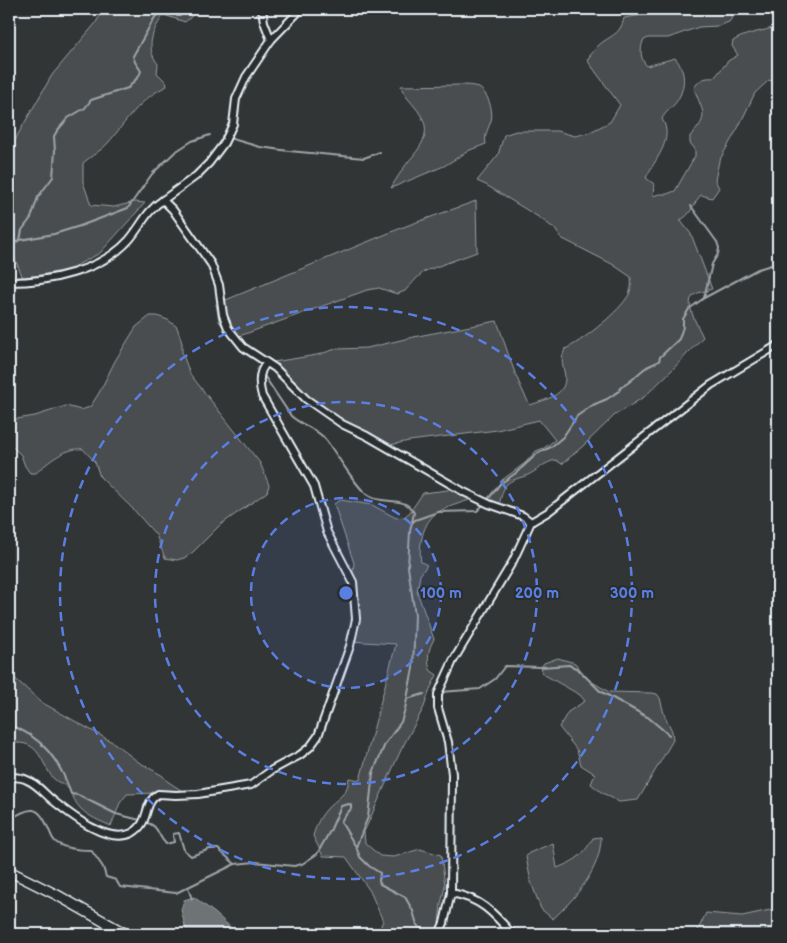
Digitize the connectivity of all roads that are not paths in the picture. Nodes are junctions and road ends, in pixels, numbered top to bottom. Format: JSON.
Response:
{"nodes":[{"id":1,"x":262,"y":9,"type":"edge"},
{"id":2,"x":301,"y":9,"type":"edge"},
{"id":3,"x":271,"y":40,"type":"junction"},
{"id":4,"x":163,"y":200,"type":"junction"},
{"id":5,"x":9,"y":282,"type":"edge"},
{"id":6,"x":778,"y":345,"type":"edge"},
{"id":7,"x":267,"y":363,"type":"junction"},
{"id":8,"x":531,"y":522,"type":"junction"},
{"id":9,"x":9,"y":777,"type":"edge"},
{"id":10,"x":9,"y":871,"type":"edge"},
{"id":11,"x":450,"y":893,"type":"junction"},
{"id":12,"x":126,"y":934,"type":"edge"},
{"id":13,"x":439,"y":934,"type":"edge"},
{"id":14,"x":512,"y":934,"type":"edge"}],
"edges":[{"from":1,"to":3,"type":"street"},
{"from":2,"to":3,"type":"street"},
{"from":3,"to":4,"type":"street"},
{"from":4,"to":5,"type":"street"},
{"from":4,"to":7,"type":"street"},
{"from":6,"to":8,"type":"street"},
{"from":7,"to":8,"type":"street"},
{"from":7,"to":9,"type":"street"},
{"from":8,"to":11,"type":"street"},
{"from":10,"to":12,"type":"street"},
{"from":11,"to":13,"type":"street"},
{"from":11,"to":14,"type":"street"}]}
